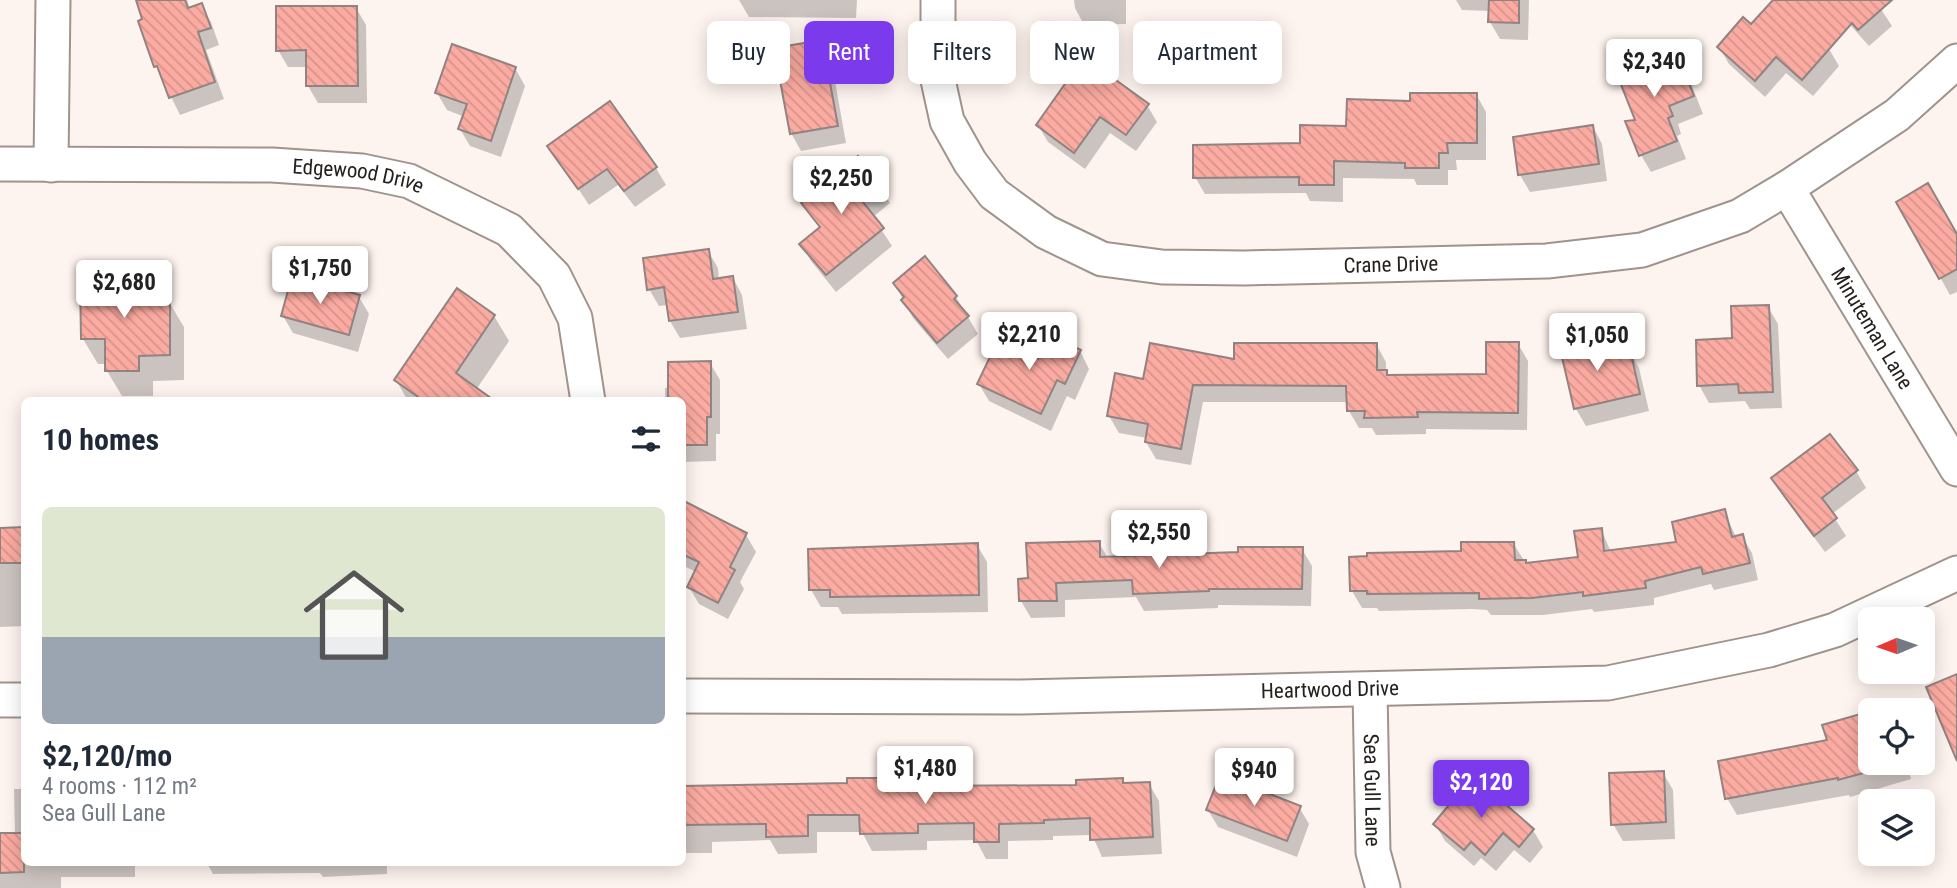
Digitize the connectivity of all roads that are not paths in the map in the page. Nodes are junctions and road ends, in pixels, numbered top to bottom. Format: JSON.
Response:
{"nodes":[{"id":1,"x":53,"y":0,"type":"edge"},
{"id":2,"x":938,"y":0,"type":"edge"},
{"id":3,"x":1957,"y":61,"type":"edge"},
{"id":4,"x":0,"y":164,"type":"edge"},
{"id":5,"x":51,"y":165,"type":"junction"},
{"id":6,"x":1787,"y":188,"type":"junction"},
{"id":7,"x":587,"y":397,"type":"edge"},
{"id":8,"x":1957,"y":469,"type":"edge"},
{"id":9,"x":1957,"y":573,"type":"edge"},
{"id":10,"x":1370,"y":690,"type":"junction"},
{"id":11,"x":686,"y":696,"type":"edge"},
{"id":12,"x":0,"y":700,"type":"edge"},
{"id":13,"x":21,"y":700,"type":"edge"},
{"id":14,"x":1383,"y":888,"type":"edge"}],
"edges":[{"from":1,"to":5,"type":"street"},
{"from":2,"to":6,"type":"street","name":"Crane Drive"},
{"from":3,"to":6,"type":"street","name":"Crane Drive"},
{"from":4,"to":5,"type":"street","name":"Edgewood Drive"},
{"from":5,"to":7,"type":"street","name":"Edgewood Drive"},
{"from":6,"to":8,"type":"street","name":"Minuteman Lane"},
{"from":9,"to":10,"type":"street","name":"Heartwood Drive"},
{"from":10,"to":11,"type":"street","name":"Heartwood Drive"},
{"from":10,"to":14,"type":"street","name":"Sea Gull Lane"},
{"from":12,"to":13,"type":"street"}]}
